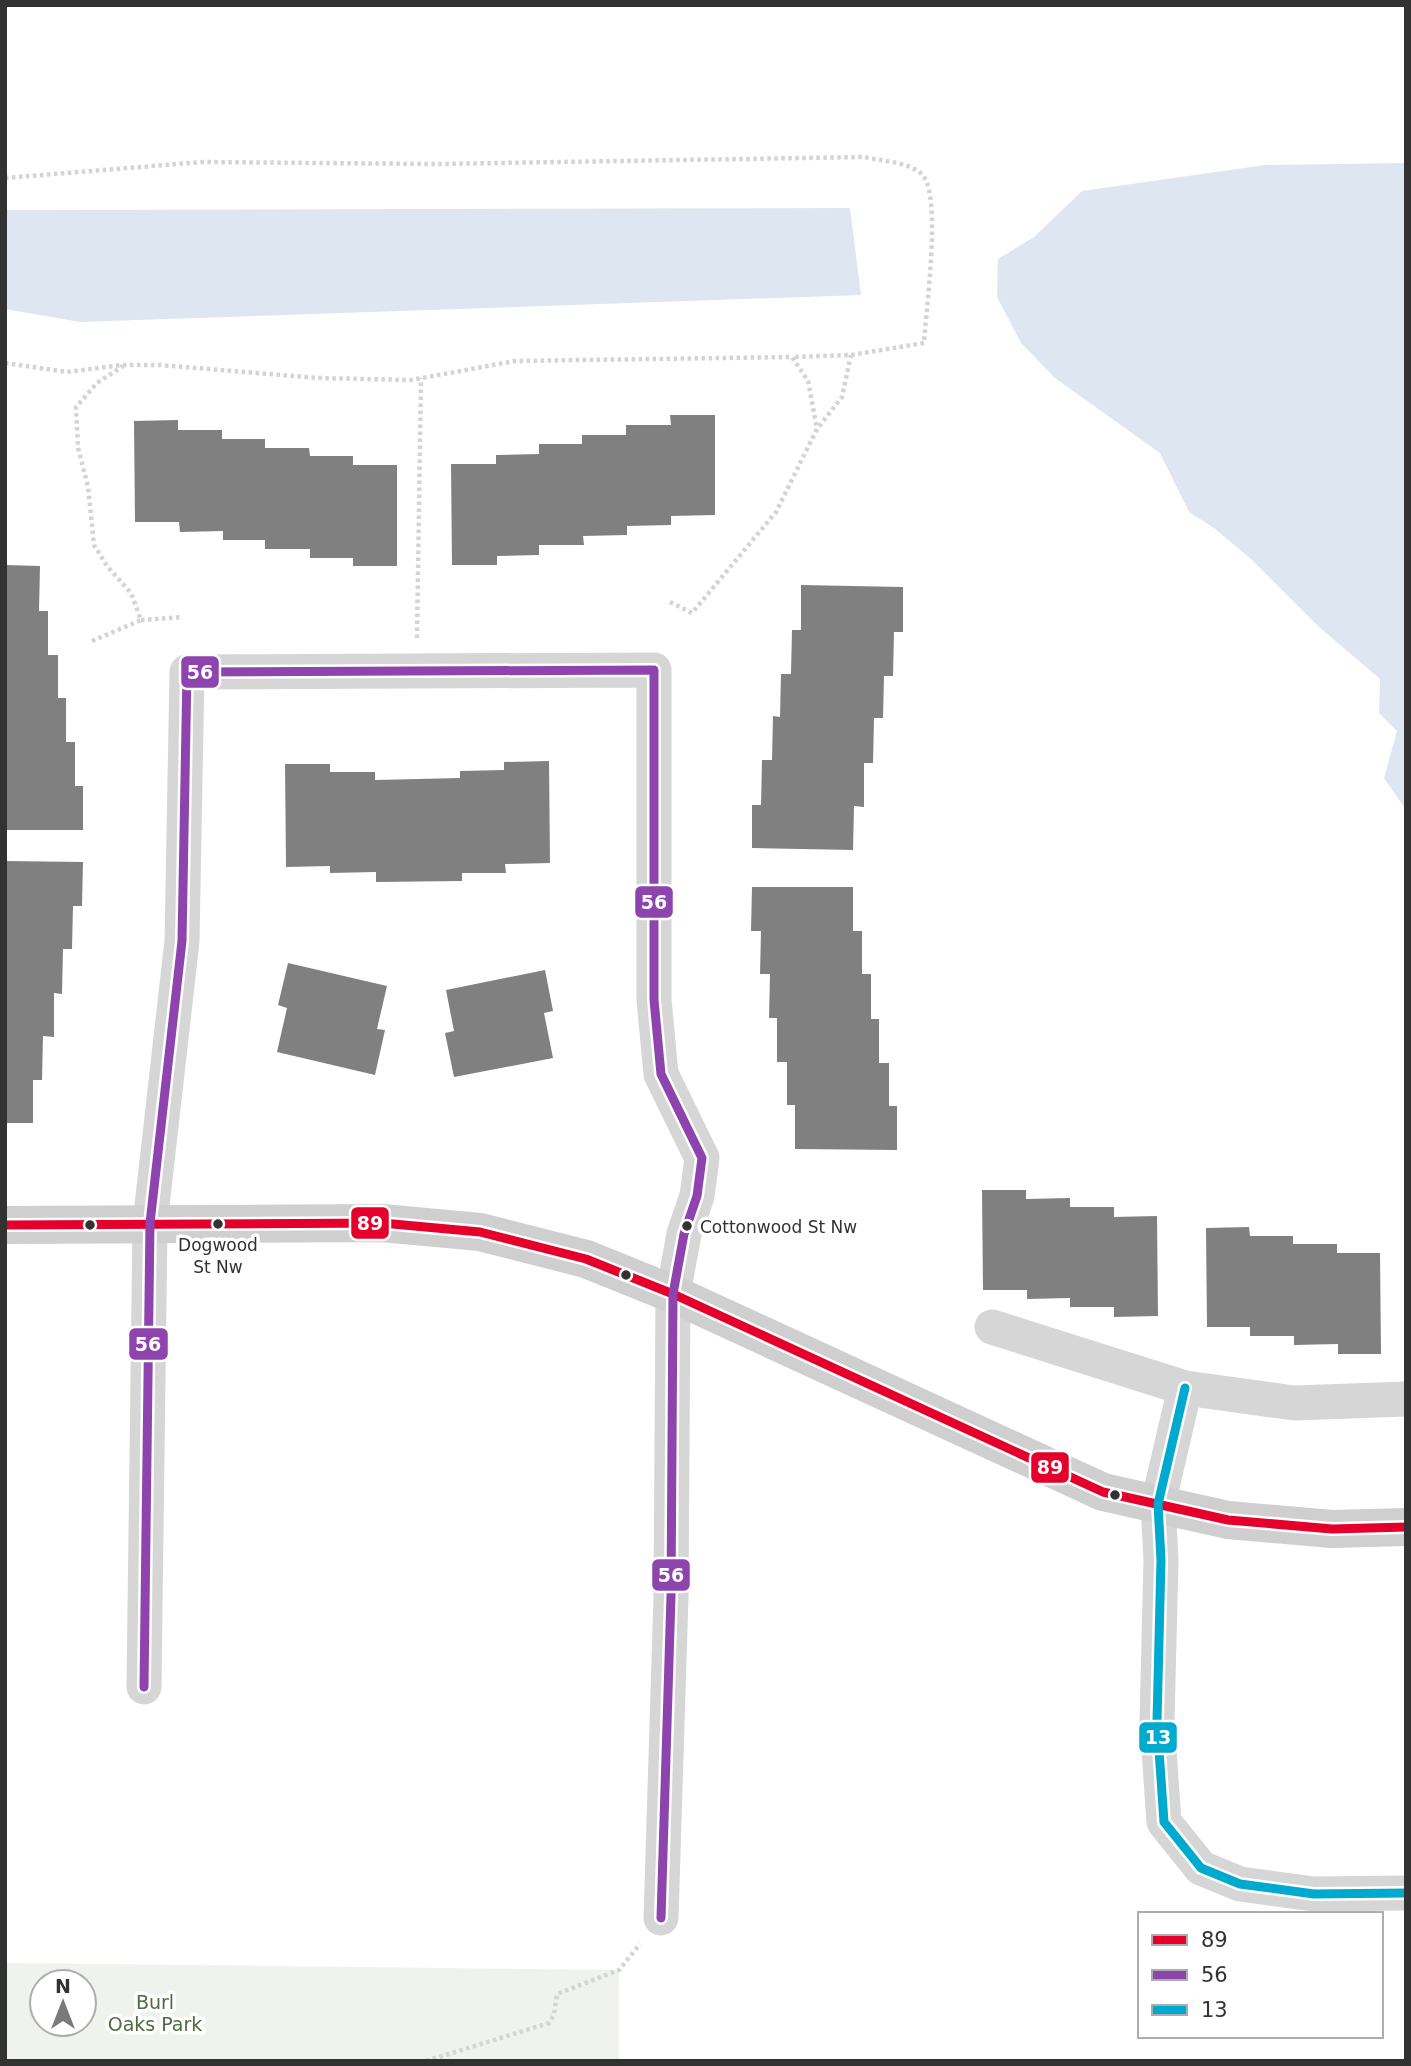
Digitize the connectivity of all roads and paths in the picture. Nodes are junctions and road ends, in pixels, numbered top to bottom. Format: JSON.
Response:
{"nodes":[{"id":1,"x":5,"y":178,"type":"edge"},
{"id":2,"x":851,"y":355,"type":"junction"},
{"id":3,"x":792,"y":357,"type":"junction"},
{"id":4,"x":5,"y":363,"type":"edge"},
{"id":5,"x":125,"y":365,"type":"junction"},
{"id":6,"x":421,"y":378,"type":"junction"},
{"id":7,"x":817,"y":429,"type":"junction"},
{"id":8,"x":670,"y":602,"type":"dead end"},
{"id":9,"x":183,"y":617,"type":"dead end"},
{"id":10,"x":141,"y":620,"type":"junction"},
{"id":11,"x":92,"y":640,"type":"dead end"},
{"id":12,"x":416,"y":671,"type":"junction"},
{"id":13,"x":150,"y":1223,"type":"junction"},
{"id":14,"x":5,"y":1225,"type":"edge"},
{"id":15,"x":673,"y":1294,"type":"junction"},
{"id":16,"x":992,"y":1327,"type":"dead end"},
{"id":17,"x":1185,"y":1388,"type":"junction"},
{"id":18,"x":1406,"y":1399,"type":"edge"},
{"id":19,"x":1158,"y":1504,"type":"junction"},
{"id":20,"x":1406,"y":1527,"type":"edge"},
{"id":21,"x":144,"y":1687,"type":"dead end"},
{"id":22,"x":1406,"y":1893,"type":"edge"},
{"id":23,"x":661,"y":1918,"type":"joint"},
{"id":24,"x":426,"y":2061,"type":"edge"}],
"edges":[{"from":1,"to":2,"type":"path"},
{"from":2,"to":3,"type":"path"},
{"from":2,"to":7,"type":"path"},
{"from":3,"to":6,"type":"path"},
{"from":3,"to":7,"type":"path"},
{"from":4,"to":5,"type":"path"},
{"from":5,"to":6,"type":"path"},
{"from":5,"to":10,"type":"path"},
{"from":6,"to":12,"type":"path"},
{"from":7,"to":8,"type":"path"},
{"from":9,"to":10,"type":"path"},
{"from":10,"to":11,"type":"path"},
{"from":12,"to":13,"type":"street"},
{"from":12,"to":15,"type":"street"},
{"from":13,"to":14,"type":"street"},
{"from":13,"to":15,"type":"street"},
{"from":13,"to":21,"type":"street"},
{"from":15,"to":19,"type":"street"},
{"from":15,"to":23,"type":"street"},
{"from":16,"to":17,"type":"street"},
{"from":17,"to":18,"type":"street"},
{"from":17,"to":19,"type":"street"},
{"from":19,"to":20,"type":"street"},
{"from":19,"to":22,"type":"street"},
{"from":23,"to":24,"type":"path"}]}
